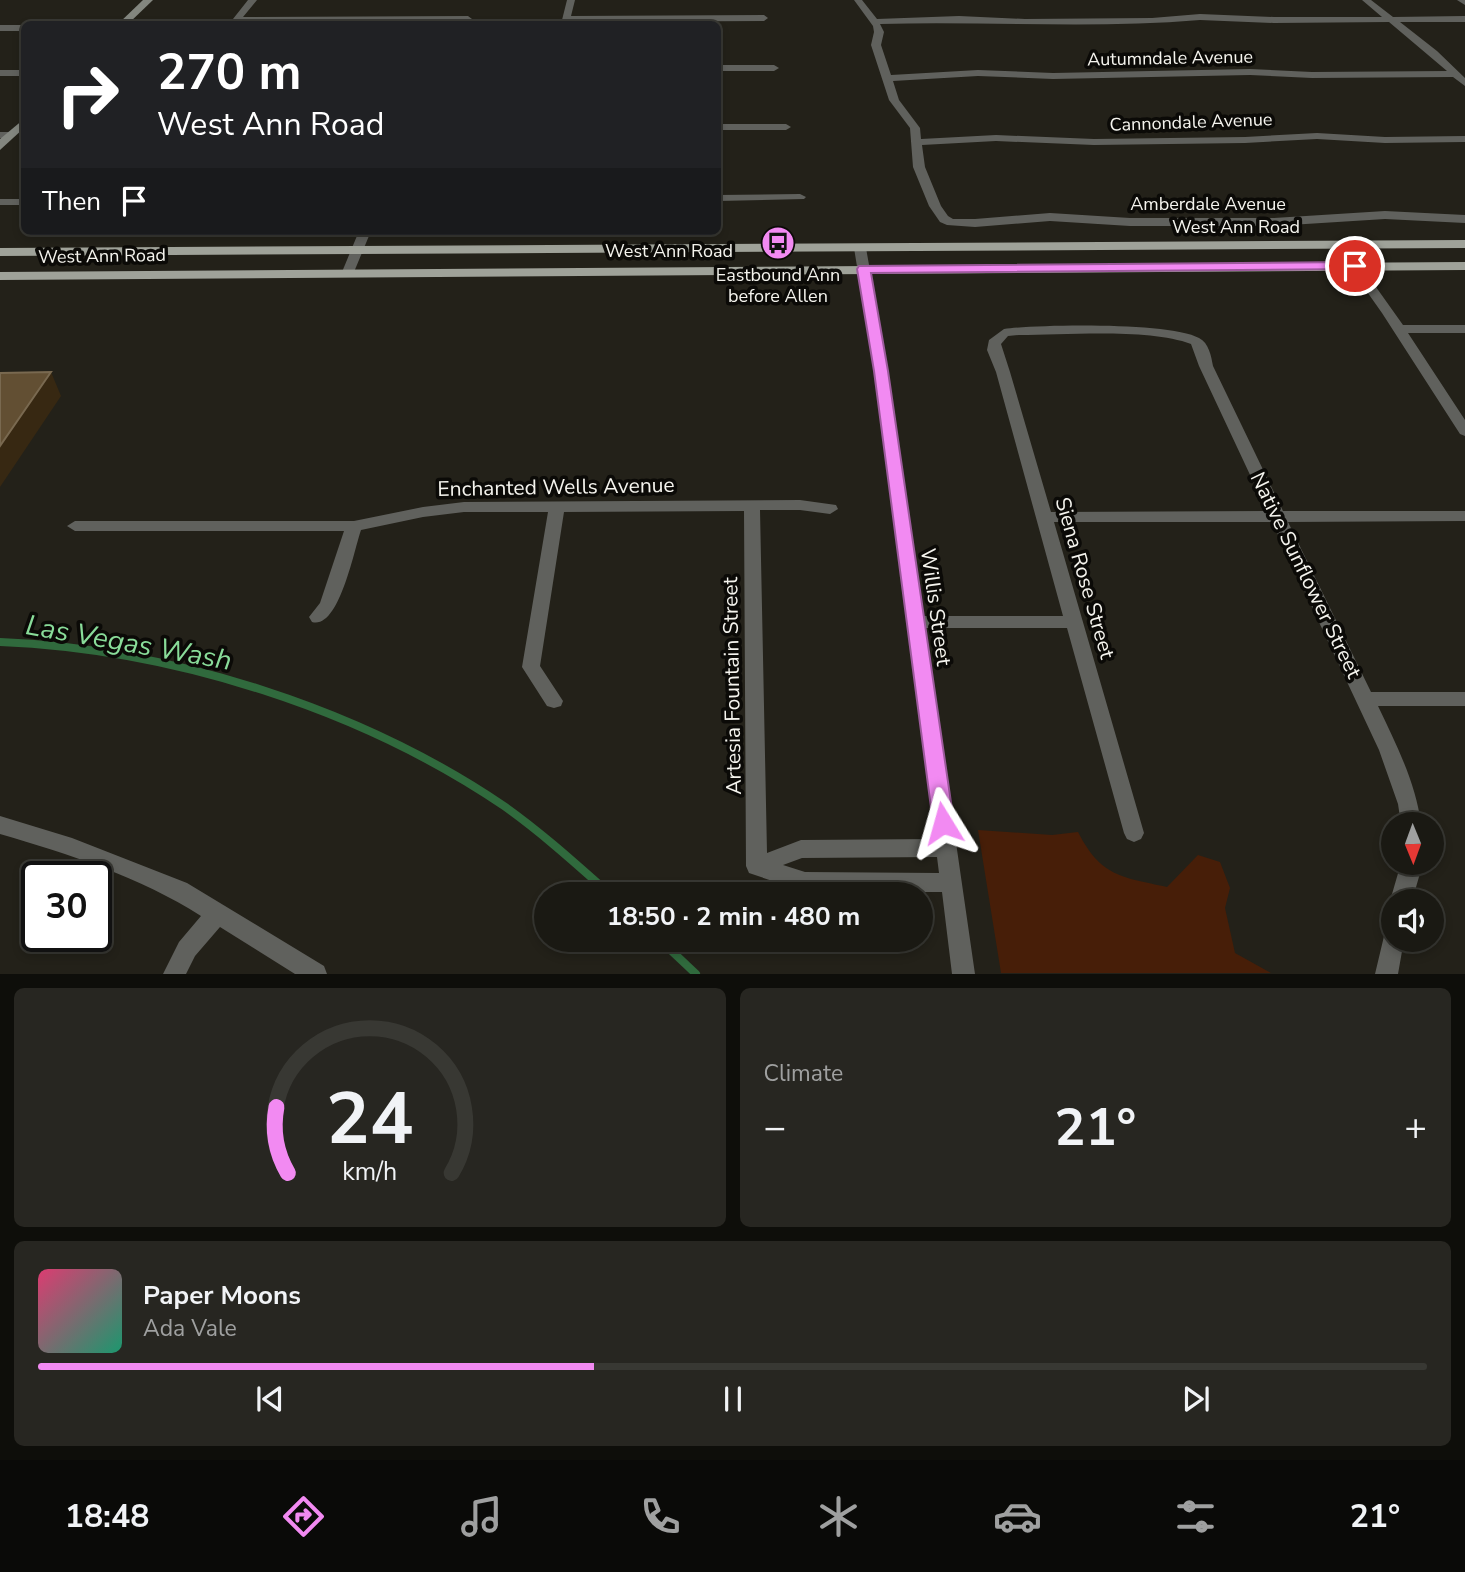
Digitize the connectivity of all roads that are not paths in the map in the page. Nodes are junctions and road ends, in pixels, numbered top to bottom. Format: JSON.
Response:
{"nodes":[{"id":1,"x":148,"y":0,"type":"edge"},
{"id":2,"x":253,"y":0,"type":"edge"},
{"id":3,"x":570,"y":0,"type":"edge"},
{"id":4,"x":858,"y":0,"type":"edge"},
{"id":5,"x":1366,"y":0,"type":"edge"},
{"id":6,"x":764,"y":18,"type":"dead end"},
{"id":7,"x":468,"y":19,"type":"dead end"},
{"id":8,"x":1391,"y":19,"type":"junction"},
{"id":9,"x":1465,"y":19,"type":"edge"},
{"id":10,"x":126,"y":21,"type":"edge"},
{"id":11,"x":236,"y":21,"type":"edge"},
{"id":12,"x":313,"y":21,"type":"edge"},
{"id":13,"x":565,"y":21,"type":"edge"},
{"id":14,"x":615,"y":21,"type":"edge"},
{"id":15,"x":874,"y":22,"type":"junction"},
{"id":16,"x":0,"y":28,"type":"edge"},
{"id":17,"x":21,"y":28,"type":"edge"},
{"id":18,"x":721,"y":68,"type":"edge"},
{"id":19,"x":774,"y":68,"type":"dead end"},
{"id":20,"x":21,"y":73,"type":"edge"},
{"id":21,"x":0,"y":74,"type":"edge"},
{"id":22,"x":1453,"y":74,"type":"junction"},
{"id":23,"x":887,"y":78,"type":"junction"},
{"id":24,"x":1465,"y":83,"type":"edge"},
{"id":25,"x":21,"y":124,"type":"edge"},
{"id":26,"x":721,"y":127,"type":"edge"},
{"id":27,"x":786,"y":127,"type":"dead end"},
{"id":28,"x":5,"y":135,"type":"edge"},
{"id":29,"x":1465,"y":139,"type":"edge"},
{"id":30,"x":918,"y":142,"type":"junction"},
{"id":31,"x":0,"y":146,"type":"edge"},
{"id":32,"x":721,"y":198,"type":"edge"},
{"id":33,"x":800,"y":198,"type":"dead end"},
{"id":34,"x":0,"y":202,"type":"edge"},
{"id":35,"x":21,"y":202,"type":"edge"},
{"id":36,"x":1465,"y":219,"type":"edge"},
{"id":37,"x":363,"y":235,"type":"edge"},
{"id":38,"x":1465,"y":244,"type":"edge"},
{"id":39,"x":1340,"y":245,"type":"junction"},
{"id":40,"x":860,"y":248,"type":"junction"},
{"id":41,"x":688,"y":249,"type":"junction"},
{"id":42,"x":357,"y":251,"type":"junction"},
{"id":43,"x":0,"y":252,"type":"edge"},
{"id":44,"x":1355,"y":266,"type":"junction"},
{"id":45,"x":1465,"y":266,"type":"edge"},
{"id":46,"x":864,"y":269,"type":"junction"},
{"id":47,"x":509,"y":271,"type":"junction"},
{"id":48,"x":348,"y":272,"type":"junction"},
{"id":49,"x":0,"y":276,"type":"edge"},
{"id":50,"x":1398,"y":329,"type":"junction"},
{"id":51,"x":1465,"y":329,"type":"edge"},
{"id":52,"x":998,"y":338,"type":"joint"},
{"id":53,"x":1465,"y":431,"type":"edge"},
{"id":54,"x":557,"y":506,"type":"junction"},
{"id":55,"x":752,"y":506,"type":"junction"},
{"id":56,"x":830,"y":509,"type":"dead end"},
{"id":57,"x":1465,"y":516,"type":"edge"},
{"id":58,"x":1044,"y":517,"type":"junction"},
{"id":59,"x":1277,"y":517,"type":"junction"},
{"id":60,"x":75,"y":526,"type":"dead end"},
{"id":61,"x":354,"y":526,"type":"junction"},
{"id":62,"x":318,"y":617,"type":"dead end"},
{"id":63,"x":915,"y":622,"type":"junction"},
{"id":64,"x":1074,"y":622,"type":"junction"},
{"id":65,"x":1366,"y":699,"type":"junction"},
{"id":66,"x":1465,"y":699,"type":"edge"},
{"id":67,"x":554,"y":702,"type":"dead end"},
{"id":68,"x":1409,"y":812,"type":"edge"},
{"id":69,"x":0,"y":825,"type":"edge"},
{"id":70,"x":1134,"y":833,"type":"dead end"},
{"id":71,"x":947,"y":848,"type":"junction"},
{"id":72,"x":757,"y":866,"type":"junction"},
{"id":73,"x":952,"y":883,"type":"junction"},
{"id":74,"x":218,"y":913,"type":"junction"},
{"id":75,"x":1390,"y":952,"type":"edge"},
{"id":76,"x":174,"y":974,"type":"edge"},
{"id":77,"x":316,"y":974,"type":"edge"},
{"id":78,"x":964,"y":974,"type":"edge"},
{"id":79,"x":1386,"y":974,"type":"edge"}],
"edges":[{"from":1,"to":10,"type":"main road"},
{"from":2,"to":11,"type":"street"},
{"from":3,"to":13,"type":"street"},
{"from":4,"to":15,"type":"street"},
{"from":5,"to":8,"type":"street"},
{"from":6,"to":14,"type":"street"},
{"from":7,"to":12,"type":"street"},
{"from":8,"to":9,"type":"street"},
{"from":8,"to":15,"type":"street"},
{"from":8,"to":22,"type":"street"},
{"from":15,"to":23,"type":"street"},
{"from":16,"to":17,"type":"street"},
{"from":18,"to":19,"type":"street"},
{"from":20,"to":21,"type":"street"},
{"from":22,"to":23,"type":"street","name":"Autumndale Avenue"},
{"from":22,"to":24,"type":"street"},
{"from":23,"to":30,"type":"street"},
{"from":25,"to":28,"type":"main road"},
{"from":26,"to":27,"type":"street"},
{"from":28,"to":31,"type":"main road"},
{"from":29,"to":30,"type":"street","name":"Cannondale Avenue"},
{"from":30,"to":36,"type":"street","name":"Amberdale Avenue"},
{"from":32,"to":33,"type":"street"},
{"from":34,"to":35,"type":"street"},
{"from":37,"to":42,"type":"street"},
{"from":38,"to":39,"type":"main road","name":"West Ann Road"},
{"from":39,"to":40,"type":"main road","name":"West Ann Road"},
{"from":39,"to":44,"type":"street"},
{"from":40,"to":41,"type":"main road","name":"West Ann Road"},
{"from":40,"to":46,"type":"street","name":"Willis Street"},
{"from":41,"to":42,"type":"main road","name":"West Ann Road"},
{"from":41,"to":47,"type":"main road"},
{"from":42,"to":43,"type":"main road","name":"West Ann Road"},
{"from":42,"to":48,"type":"street"},
{"from":44,"to":45,"type":"main road","name":"West Ann Road"},
{"from":44,"to":46,"type":"main road","name":"West Ann Road"},
{"from":44,"to":50,"type":"street"},
{"from":46,"to":47,"type":"main road","name":"West Ann Road"},
{"from":46,"to":63,"type":"street","name":"Willis Street"},
{"from":47,"to":48,"type":"main road","name":"West Ann Road"},
{"from":48,"to":49,"type":"main road","name":"West Ann Road"},
{"from":50,"to":51,"type":"street"},
{"from":50,"to":53,"type":"street"},
{"from":52,"to":58,"type":"street","name":"Siena Rose Street"},
{"from":52,"to":59,"type":"street","name":"Native Sunflower Street"},
{"from":54,"to":55,"type":"street","name":"Enchanted Wells Avenue"},
{"from":54,"to":61,"type":"street","name":"Enchanted Wells Avenue"},
{"from":54,"to":67,"type":"street"},
{"from":55,"to":56,"type":"street","name":"Enchanted Wells Avenue"},
{"from":55,"to":72,"type":"street","name":"Artesia Fountain Street"},
{"from":57,"to":59,"type":"street"},
{"from":58,"to":59,"type":"street"},
{"from":58,"to":64,"type":"street","name":"Siena Rose Street"},
{"from":59,"to":65,"type":"street","name":"Native Sunflower Street"},
{"from":60,"to":61,"type":"street","name":"Enchanted Wells Avenue"},
{"from":61,"to":62,"type":"street"},
{"from":63,"to":64,"type":"street"},
{"from":63,"to":71,"type":"street","name":"Willis Street"},
{"from":64,"to":70,"type":"street","name":"Siena Rose Street"},
{"from":65,"to":66,"type":"street"},
{"from":65,"to":68,"type":"street","name":"Native Sunflower Street"},
{"from":69,"to":74,"type":"street"},
{"from":71,"to":72,"type":"street"},
{"from":71,"to":73,"type":"street","name":"Willis Street"},
{"from":72,"to":73,"type":"street"},
{"from":73,"to":78,"type":"street","name":"Willis Street"},
{"from":74,"to":76,"type":"street"},
{"from":74,"to":77,"type":"street"},
{"from":75,"to":79,"type":"street"}]}
